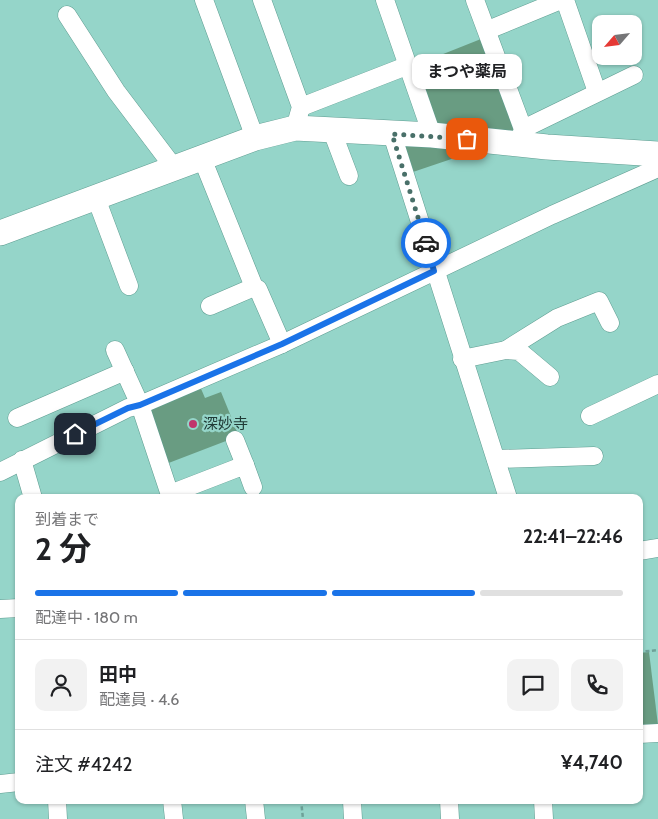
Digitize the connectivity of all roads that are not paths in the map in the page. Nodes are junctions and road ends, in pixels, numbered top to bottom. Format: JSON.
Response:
{"nodes":[{"id":1,"x":204,"y":0,"type":"edge"},
{"id":2,"x":385,"y":0,"type":"edge"},
{"id":3,"x":475,"y":0,"type":"edge"},
{"id":4,"x":563,"y":0,"type":"edge"},
{"id":5,"x":266,"y":1,"type":"edge"},
{"id":6,"x":67,"y":15,"type":"dead end"},
{"id":7,"x":488,"y":30,"type":"junction"},
{"id":8,"x":409,"y":65,"type":"junction"},
{"id":9,"x":634,"y":75,"type":"dead end"},
{"id":10,"x":598,"y":92,"type":"junction"},
{"id":11,"x":298,"y":118,"type":"junction"},
{"id":12,"x":332,"y":131,"type":"junction"},
{"id":13,"x":392,"y":134,"type":"junction"},
{"id":14,"x":432,"y":135,"type":"junction"},
{"id":15,"x":521,"y":137,"type":"junction"},
{"id":16,"x":254,"y":138,"type":"junction"},
{"id":17,"x":658,"y":154,"type":"edge"},
{"id":18,"x":202,"y":158,"type":"junction"},
{"id":19,"x":175,"y":168,"type":"junction"},
{"id":20,"x":658,"y":168,"type":"edge"},
{"id":21,"x":349,"y":176,"type":"dead end"},
{"id":22,"x":96,"y":198,"type":"junction"},
{"id":23,"x":0,"y":233,"type":"edge"},
{"id":24,"x":434,"y":271,"type":"junction"},
{"id":25,"x":129,"y":286,"type":"dead end"},
{"id":26,"x":254,"y":287,"type":"junction"},
{"id":27,"x":210,"y":306,"type":"dead end"},
{"id":28,"x":610,"y":323,"type":"dead end"},
{"id":29,"x":282,"y":344,"type":"junction"},
{"id":30,"x":116,"y":350,"type":"dead end"},
{"id":31,"x":506,"y":350,"type":"junction"},
{"id":32,"x":462,"y":358,"type":"junction"},
{"id":33,"x":125,"y":371,"type":"junction"},
{"id":34,"x":550,"y":377,"type":"dead end"},
{"id":35,"x":658,"y":384,"type":"edge"},
{"id":36,"x":140,"y":405,"type":"junction"},
{"id":37,"x":590,"y":416,"type":"dead end"},
{"id":38,"x":17,"y":418,"type":"dead end"},
{"id":39,"x":234,"y":440,"type":"dead end"},
{"id":40,"x":594,"y":456,"type":"dead end"},
{"id":41,"x":496,"y":459,"type":"junction"},
{"id":42,"x":22,"y":460,"type":"junction"},
{"id":43,"x":244,"y":465,"type":"junction"},
{"id":44,"x":0,"y":472,"type":"edge"},
{"id":45,"x":253,"y":487,"type":"dead end"},
{"id":46,"x":32,"y":494,"type":"edge"},
{"id":47,"x":169,"y":494,"type":"edge"},
{"id":48,"x":175,"y":494,"type":"edge"},
{"id":49,"x":507,"y":494,"type":"edge"},
{"id":50,"x":658,"y":548,"type":"edge"},
{"id":51,"x":643,"y":550,"type":"edge"},
{"id":52,"x":15,"y":608,"type":"edge"},
{"id":53,"x":0,"y":609,"type":"edge"},
{"id":54,"x":658,"y":733,"type":"edge"},
{"id":55,"x":643,"y":734,"type":"edge"},
{"id":56,"x":15,"y":782,"type":"edge"},
{"id":57,"x":0,"y":784,"type":"edge"},
{"id":58,"x":57,"y":804,"type":"edge"},
{"id":59,"x":172,"y":804,"type":"edge"},
{"id":60,"x":254,"y":804,"type":"edge"},
{"id":61,"x":352,"y":804,"type":"edge"},
{"id":62,"x":448,"y":804,"type":"edge"},
{"id":63,"x":543,"y":804,"type":"edge"},
{"id":64,"x":58,"y":819,"type":"edge"},
{"id":65,"x":174,"y":819,"type":"edge"},
{"id":66,"x":256,"y":819,"type":"edge"},
{"id":67,"x":353,"y":819,"type":"edge"},
{"id":68,"x":450,"y":819,"type":"edge"},
{"id":69,"x":544,"y":819,"type":"edge"}],
"edges":[{"from":1,"to":16,"type":"street"},
{"from":2,"to":8,"type":"street"},
{"from":3,"to":7,"type":"street"},
{"from":4,"to":7,"type":"street"},
{"from":4,"to":10,"type":"street"},
{"from":5,"to":11,"type":"street"},
{"from":6,"to":19,"type":"street"},
{"from":7,"to":15,"type":"street"},
{"from":8,"to":11,"type":"street"},
{"from":8,"to":14,"type":"street"},
{"from":9,"to":10,"type":"street"},
{"from":10,"to":15,"type":"street"},
{"from":11,"to":12,"type":"street"},
{"from":11,"to":16,"type":"street"},
{"from":12,"to":13,"type":"street"},
{"from":12,"to":21,"type":"street"},
{"from":13,"to":14,"type":"street"},
{"from":13,"to":24,"type":"street"},
{"from":14,"to":15,"type":"street"},
{"from":15,"to":17,"type":"street"},
{"from":16,"to":18,"type":"street"},
{"from":18,"to":19,"type":"street"},
{"from":18,"to":26,"type":"street"},
{"from":19,"to":22,"type":"street"},
{"from":20,"to":24,"type":"street"},
{"from":22,"to":23,"type":"street"},
{"from":22,"to":25,"type":"street"},
{"from":24,"to":29,"type":"street"},
{"from":24,"to":32,"type":"street"},
{"from":26,"to":27,"type":"street"},
{"from":26,"to":29,"type":"street"},
{"from":28,"to":31,"type":"street"},
{"from":29,"to":36,"type":"street"},
{"from":30,"to":33,"type":"street"},
{"from":31,"to":32,"type":"street"},
{"from":31,"to":34,"type":"street"},
{"from":32,"to":41,"type":"street"},
{"from":33,"to":36,"type":"street"},
{"from":33,"to":38,"type":"street"},
{"from":35,"to":37,"type":"street"},
{"from":36,"to":42,"type":"street"},
{"from":36,"to":47,"type":"street"},
{"from":39,"to":43,"type":"street"},
{"from":40,"to":41,"type":"street"},
{"from":41,"to":49,"type":"street"},
{"from":42,"to":44,"type":"street"},
{"from":42,"to":46,"type":"street"},
{"from":43,"to":45,"type":"street"},
{"from":43,"to":48,"type":"street"},
{"from":50,"to":51,"type":"street"},
{"from":52,"to":53,"type":"street"},
{"from":54,"to":55,"type":"street"},
{"from":56,"to":57,"type":"street"},
{"from":58,"to":64,"type":"street"},
{"from":59,"to":65,"type":"street"},
{"from":60,"to":66,"type":"street"},
{"from":61,"to":67,"type":"street"},
{"from":62,"to":68,"type":"street"},
{"from":63,"to":69,"type":"street"}]}
